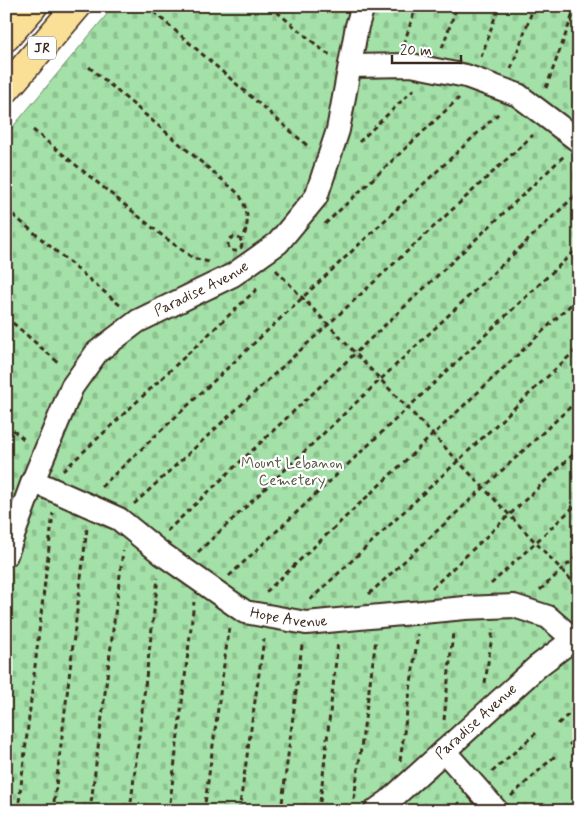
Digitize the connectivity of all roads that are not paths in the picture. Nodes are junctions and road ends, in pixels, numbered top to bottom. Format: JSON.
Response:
{"nodes":[{"id":1,"x":33,"y":6,"type":"edge"},
{"id":2,"x":77,"y":6,"type":"edge"},
{"id":3,"x":363,"y":6,"type":"edge"},
{"id":4,"x":6,"y":37,"type":"edge"},
{"id":5,"x":350,"y":63,"type":"junction"},
{"id":6,"x":6,"y":89,"type":"edge"},
{"id":7,"x":572,"y":148,"type":"edge"},
{"id":8,"x":33,"y":481,"type":"junction"},
{"id":9,"x":6,"y":555,"type":"edge"},
{"id":10,"x":576,"y":637,"type":"edge"},
{"id":11,"x":442,"y":753,"type":"junction"},
{"id":12,"x":497,"y":810,"type":"edge"},
{"id":13,"x":375,"y":811,"type":"edge"}],
"edges":[{"from":1,"to":4,"type":"highway","number":"JR"},
{"from":2,"to":6,"type":"highway","number":"JR"},
{"from":3,"to":5,"type":"lane","name":"Paradise Avenue"},
{"from":5,"to":7,"type":"lane"},
{"from":5,"to":8,"type":"lane","name":"Paradise Avenue"},
{"from":8,"to":9,"type":"lane","name":"Paradise Avenue"},
{"from":8,"to":10,"type":"lane","name":"Hope Avenue"},
{"from":10,"to":11,"type":"lane","name":"Paradise Avenue"},
{"from":11,"to":12,"type":"lane"},
{"from":11,"to":13,"type":"lane","name":"Paradise Avenue"}]}
